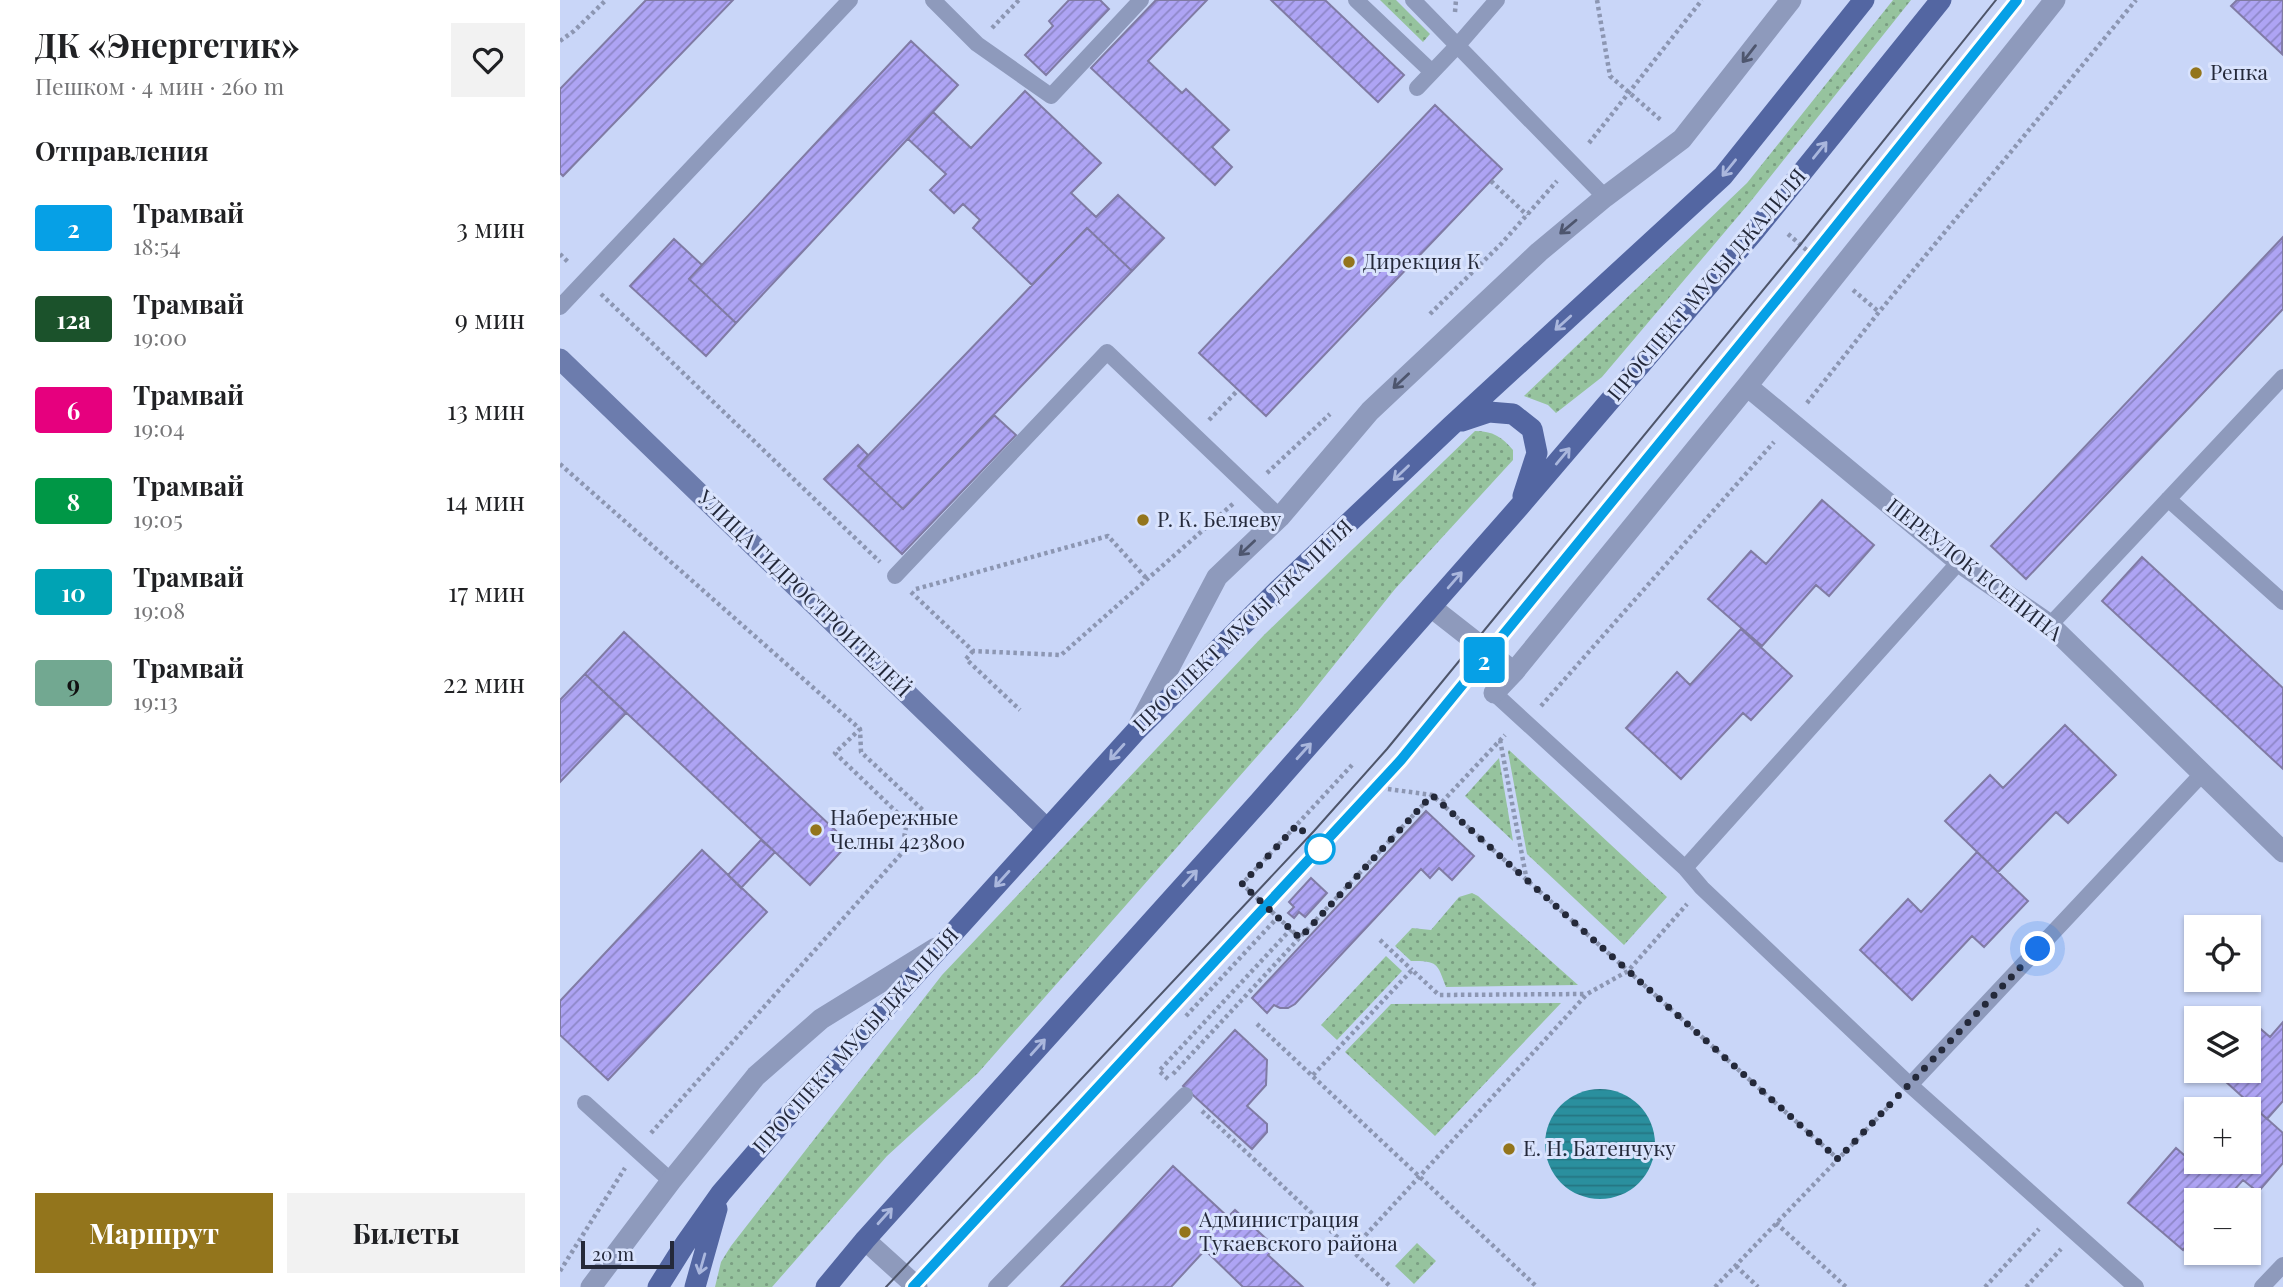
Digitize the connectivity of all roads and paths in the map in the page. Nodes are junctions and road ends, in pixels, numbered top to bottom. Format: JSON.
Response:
{"nodes":[{"id":1,"x":606,"y":0,"type":"edge"},
{"id":2,"x":850,"y":0,"type":"edge"},
{"id":3,"x":933,"y":0,"type":"edge"},
{"id":4,"x":1019,"y":0,"type":"edge"},
{"id":5,"x":1141,"y":0,"type":"edge"},
{"id":6,"x":1356,"y":0,"type":"edge"},
{"id":7,"x":1413,"y":0,"type":"edge"},
{"id":8,"x":1497,"y":0,"type":"edge"},
{"id":9,"x":1597,"y":0,"type":"edge"},
{"id":10,"x":1702,"y":0,"type":"edge"},
{"id":11,"x":1791,"y":0,"type":"edge"},
{"id":12,"x":1864,"y":0,"type":"edge"},
{"id":13,"x":1941,"y":0,"type":"edge"},
{"id":14,"x":2055,"y":0,"type":"edge"},
{"id":15,"x":560,"y":41,"type":"edge"},
{"id":16,"x":977,"y":44,"type":"junction"},
{"id":17,"x":1458,"y":45,"type":"junction"},
{"id":18,"x":1432,"y":72,"type":"junction"},
{"id":19,"x":1417,"y":88,"type":"dead end"},
{"id":20,"x":1629,"y":93,"type":"junction"},
{"id":21,"x":1667,"y":126,"type":"dead end"},
{"id":22,"x":1589,"y":143,"type":"dead end"},
{"id":23,"x":1558,"y":180,"type":"dead end"},
{"id":24,"x":1491,"y":181,"type":"dead end"},
{"id":25,"x":1605,"y":197,"type":"junction"},
{"id":26,"x":1527,"y":215,"type":"junction"},
{"id":27,"x":1788,"y":234,"type":"dead end"},
{"id":28,"x":1501,"y":244,"type":"dead end"},
{"id":29,"x":560,"y":254,"type":"edge"},
{"id":30,"x":1819,"y":261,"type":"dead end"},
{"id":31,"x":586,"y":279,"type":"junction"},
{"id":32,"x":1844,"y":283,"type":"dead end"},
{"id":33,"x":560,"y":307,"type":"edge"},
{"id":34,"x":1879,"y":312,"type":"dead end"},
{"id":35,"x":560,"y":359,"type":"edge"},
{"id":36,"x":2283,"y":377,"type":"edge"},
{"id":37,"x":1747,"y":386,"type":"junction"},
{"id":38,"x":1238,"y":390,"type":"dead end"},
{"id":39,"x":1451,"y":426,"type":"junction"},
{"id":40,"x":1195,"y":434,"type":"junction"},
{"id":41,"x":560,"y":464,"type":"edge"},
{"id":42,"x":1251,"y":488,"type":"junction"},
{"id":43,"x":2168,"y":499,"type":"junction"},
{"id":44,"x":1519,"y":508,"type":"junction"},
{"id":45,"x":1280,"y":517,"type":"junction"},
{"id":46,"x":1959,"y":562,"type":"junction"},
{"id":47,"x":895,"y":576,"type":"junction"},
{"id":48,"x":1147,"y":579,"type":"junction"},
{"id":49,"x":910,"y":591,"type":"junction"},
{"id":50,"x":2283,"y":602,"type":"edge"},
{"id":51,"x":1431,"y":607,"type":"junction"},
{"id":52,"x":2050,"y":625,"type":"junction"},
{"id":53,"x":973,"y":651,"type":"junction"},
{"id":54,"x":1514,"y":672,"type":"junction"},
{"id":55,"x":1494,"y":693,"type":"joint"},
{"id":56,"x":1020,"y":709,"type":"dead end"},
{"id":57,"x":860,"y":729,"type":"junction"},
{"id":58,"x":1136,"y":731,"type":"junction"},
{"id":59,"x":1499,"y":739,"type":"dead end"},
{"id":60,"x":1353,"y":765,"type":"dead end"},
{"id":61,"x":2202,"y":774,"type":"junction"},
{"id":62,"x":1388,"y":789,"type":"dead end"},
{"id":63,"x":1432,"y":795,"type":"junction"},
{"id":64,"x":925,"y":812,"type":"dead end"},
{"id":65,"x":1048,"y":829,"type":"junction"},
{"id":66,"x":2283,"y":852,"type":"edge"},
{"id":67,"x":1685,"y":867,"type":"junction"},
{"id":68,"x":1526,"y":878,"type":"junction"},
{"id":69,"x":1702,"y":888,"type":"junction"},
{"id":70,"x":1278,"y":917,"type":"junction"},
{"id":71,"x":1291,"y":929,"type":"junction"},
{"id":72,"x":1300,"y":938,"type":"junction"},
{"id":73,"x":1380,"y":940,"type":"dead end"},
{"id":74,"x":944,"y":943,"type":"junction"},
{"id":75,"x":1412,"y":970,"type":"junction"},
{"id":76,"x":1628,"y":971,"type":"junction"},
{"id":77,"x":1587,"y":995,"type":"junction"},
{"id":78,"x":1186,"y":1016,"type":"dead end"},
{"id":79,"x":1257,"y":1024,"type":"dead end"},
{"id":80,"x":1313,"y":1075,"type":"junction"},
{"id":81,"x":1168,"y":1079,"type":"junction"},
{"id":82,"x":1910,"y":1085,"type":"junction"},
{"id":83,"x":1185,"y":1095,"type":"junction"},
{"id":84,"x":585,"y":1103,"type":"dead end"},
{"id":85,"x":635,"y":1151,"type":"junction"},
{"id":86,"x":1838,"y":1159,"type":"junction"},
{"id":87,"x":1419,"y":1178,"type":"junction"},
{"id":88,"x":671,"y":1181,"type":"junction"},
{"id":89,"x":721,"y":1193,"type":"junction"},
{"id":90,"x":2054,"y":1212,"type":"junction"},
{"id":91,"x":1776,"y":1223,"type":"junction"},
{"id":92,"x":2076,"y":1233,"type":"junction"},
{"id":93,"x":864,"y":1240,"type":"junction"},
{"id":94,"x":1351,"y":1251,"type":"junction"},
{"id":95,"x":1735,"y":1265,"type":"junction"},
{"id":96,"x":2283,"y":1265,"type":"edge"},
{"id":97,"x":560,"y":1271,"type":"edge"},
{"id":98,"x":591,"y":1287,"type":"edge"},
{"id":99,"x":658,"y":1287,"type":"edge"},
{"id":100,"x":695,"y":1287,"type":"edge"},
{"id":101,"x":825,"y":1287,"type":"edge"},
{"id":102,"x":917,"y":1287,"type":"edge"},
{"id":103,"x":996,"y":1287,"type":"edge"},
{"id":104,"x":1391,"y":1287,"type":"edge"},
{"id":105,"x":1537,"y":1287,"type":"edge"},
{"id":106,"x":1714,"y":1287,"type":"edge"},
{"id":107,"x":1758,"y":1287,"type":"edge"},
{"id":108,"x":1846,"y":1287,"type":"edge"},
{"id":109,"x":1984,"y":1287,"type":"edge"},
{"id":110,"x":2026,"y":1287,"type":"edge"},
{"id":111,"x":2136,"y":1287,"type":"edge"},
{"id":112,"x":2262,"y":1287,"type":"edge"}],
"edges":[{"from":1,"to":15,"type":"path"},
{"from":2,"to":31,"type":"lane"},
{"from":3,"to":16,"type":"lane"},
{"from":4,"to":16,"type":"path"},
{"from":5,"to":16,"type":"lane"},
{"from":6,"to":18,"type":"lane"},
{"from":7,"to":17,"type":"lane"},
{"from":8,"to":17,"type":"lane"},
{"from":9,"to":20,"type":"path"},
{"from":10,"to":20,"type":"path"},
{"from":11,"to":25,"type":"street","one_way":true},
{"from":12,"to":39,"type":"main road","name":"ПРОСПЕКТ МУСЫ ДЖАЛИЛЯ","one_way":true},
{"from":44,"to":13,"type":"main road","name":"ПРОСПЕКТ МУСЫ ДЖАЛИЛЯ","one_way":true},
{"from":14,"to":37,"type":"street"},
{"from":17,"to":18,"type":"lane"},
{"from":17,"to":25,"type":"lane"},
{"from":18,"to":19,"type":"lane"},
{"from":20,"to":21,"type":"path"},
{"from":20,"to":22,"type":"path"},
{"from":23,"to":26,"type":"path"},
{"from":24,"to":26,"type":"path"},
{"from":25,"to":45,"type":"street","one_way":true},
{"from":26,"to":28,"type":"path"},
{"from":27,"to":30,"type":"path"},
{"from":29,"to":31,"type":"path"},
{"from":31,"to":33,"type":"lane"},
{"from":31,"to":47,"type":"path"},
{"from":32,"to":34,"type":"path"},
{"from":35,"to":65,"type":"main road","name":"УЛИЦА ГИДРОСТРОИТЕЛЕЙ"},
{"from":36,"to":43,"type":"lane"},
{"from":37,"to":46,"type":"street","name":"ПЕРЕУЛОК ЕСЕНИНА"},
{"from":37,"to":54,"type":"street"},
{"from":38,"to":40,"type":"path"},
{"from":39,"to":44,"type":"main road"},
{"from":39,"to":58,"type":"main road","name":"ПРОСПЕКТ МУСЫ ДЖАЛИЛЯ","one_way":true},
{"from":40,"to":42,"type":"lane"},
{"from":40,"to":47,"type":"lane"},
{"from":41,"to":57,"type":"path"},
{"from":42,"to":45,"type":"lane"},
{"from":42,"to":48,"type":"path"},
{"from":43,"to":50,"type":"lane"},
{"from":43,"to":52,"type":"lane"},
{"from":51,"to":44,"type":"main road","name":"ПРОСПЕКТ МУСЫ ДЖАЛИЛЯ","one_way":true},
{"from":45,"to":58,"type":"street","one_way":true},
{"from":46,"to":52,"type":"street","name":"ПЕРЕУЛОК ЕСЕНИНА"},
{"from":46,"to":67,"type":"lane"},
{"from":47,"to":49,"type":"path"},
{"from":48,"to":49,"type":"path"},
{"from":48,"to":53,"type":"path"},
{"from":49,"to":53,"type":"path"},
{"from":51,"to":54,"type":"street"},
{"from":93,"to":51,"type":"main road","name":"ПРОСПЕКТ МУСЫ ДЖАЛИЛЯ","one_way":true},
{"from":52,"to":61,"type":"street","name":"ПЕРЕУЛОК ЕСЕНИНА"},
{"from":53,"to":56,"type":"path"},
{"from":54,"to":55,"type":"street"},
{"from":55,"to":67,"type":"lane"},
{"from":57,"to":64,"type":"path"},
{"from":57,"to":85,"type":"path"},
{"from":58,"to":65,"type":"main road","name":"ПРОСПЕКТ МУСЫ ДЖАЛИЛЯ","one_way":true},
{"from":59,"to":68,"type":"path"},
{"from":60,"to":70,"type":"path"},
{"from":61,"to":66,"type":"street","name":"ПЕРЕУЛОК ЕСЕНИНА"},
{"from":61,"to":82,"type":"lane"},
{"from":62,"to":63,"type":"path"},
{"from":63,"to":68,"type":"path"},
{"from":63,"to":72,"type":"path"},
{"from":65,"to":74,"type":"main road","name":"ПРОСПЕКТ МУСЫ ДЖАЛИЛЯ","one_way":true},
{"from":67,"to":69,"type":"lane"},
{"from":68,"to":76,"type":"path"},
{"from":69,"to":76,"type":"path"},
{"from":69,"to":82,"type":"lane"},
{"from":70,"to":71,"type":"path"},
{"from":70,"to":78,"type":"path"},
{"from":71,"to":72,"type":"path"},
{"from":71,"to":81,"type":"path"},
{"from":72,"to":81,"type":"path"},
{"from":73,"to":75,"type":"path"},
{"from":74,"to":88,"type":"street"},
{"from":74,"to":89,"type":"main road","name":"ПРОСПЕКТ МУСЫ ДЖАЛИЛЯ"},
{"from":75,"to":77,"type":"path"},
{"from":75,"to":80,"type":"path"},
{"from":76,"to":77,"type":"path"},
{"from":76,"to":86,"type":"path"},
{"from":77,"to":87,"type":"path"},
{"from":79,"to":80,"type":"path"},
{"from":80,"to":87,"type":"path"},
{"from":81,"to":83,"type":"path"},
{"from":82,"to":86,"type":"path"},
{"from":82,"to":90,"type":"lane"},
{"from":83,"to":94,"type":"path"},
{"from":83,"to":103,"type":"lane"},
{"from":84,"to":85,"type":"lane"},
{"from":85,"to":88,"type":"lane"},
{"from":85,"to":97,"type":"path"},
{"from":86,"to":91,"type":"path"},
{"from":87,"to":94,"type":"path"},
{"from":87,"to":105,"type":"path"},
{"from":88,"to":98,"type":"street"},
{"from":89,"to":99,"type":"main road","name":"ПРОСПЕКТ МУСЫ ДЖАЛИЛЯ"},
{"from":89,"to":100,"type":"main road","one_way":true},
{"from":90,"to":92,"type":"lane"},
{"from":90,"to":109,"type":"path"},
{"from":91,"to":95,"type":"path"},
{"from":91,"to":108,"type":"path"},
{"from":92,"to":110,"type":"path"},
{"from":92,"to":111,"type":"lane"},
{"from":93,"to":101,"type":"main road","name":"ПРОСПЕКТ МУСЫ ДЖАЛИЛЯ"},
{"from":93,"to":102,"type":"street"},
{"from":94,"to":104,"type":"path"},
{"from":95,"to":106,"type":"path"},
{"from":95,"to":107,"type":"path"},
{"from":96,"to":112,"type":"lane"}]}
